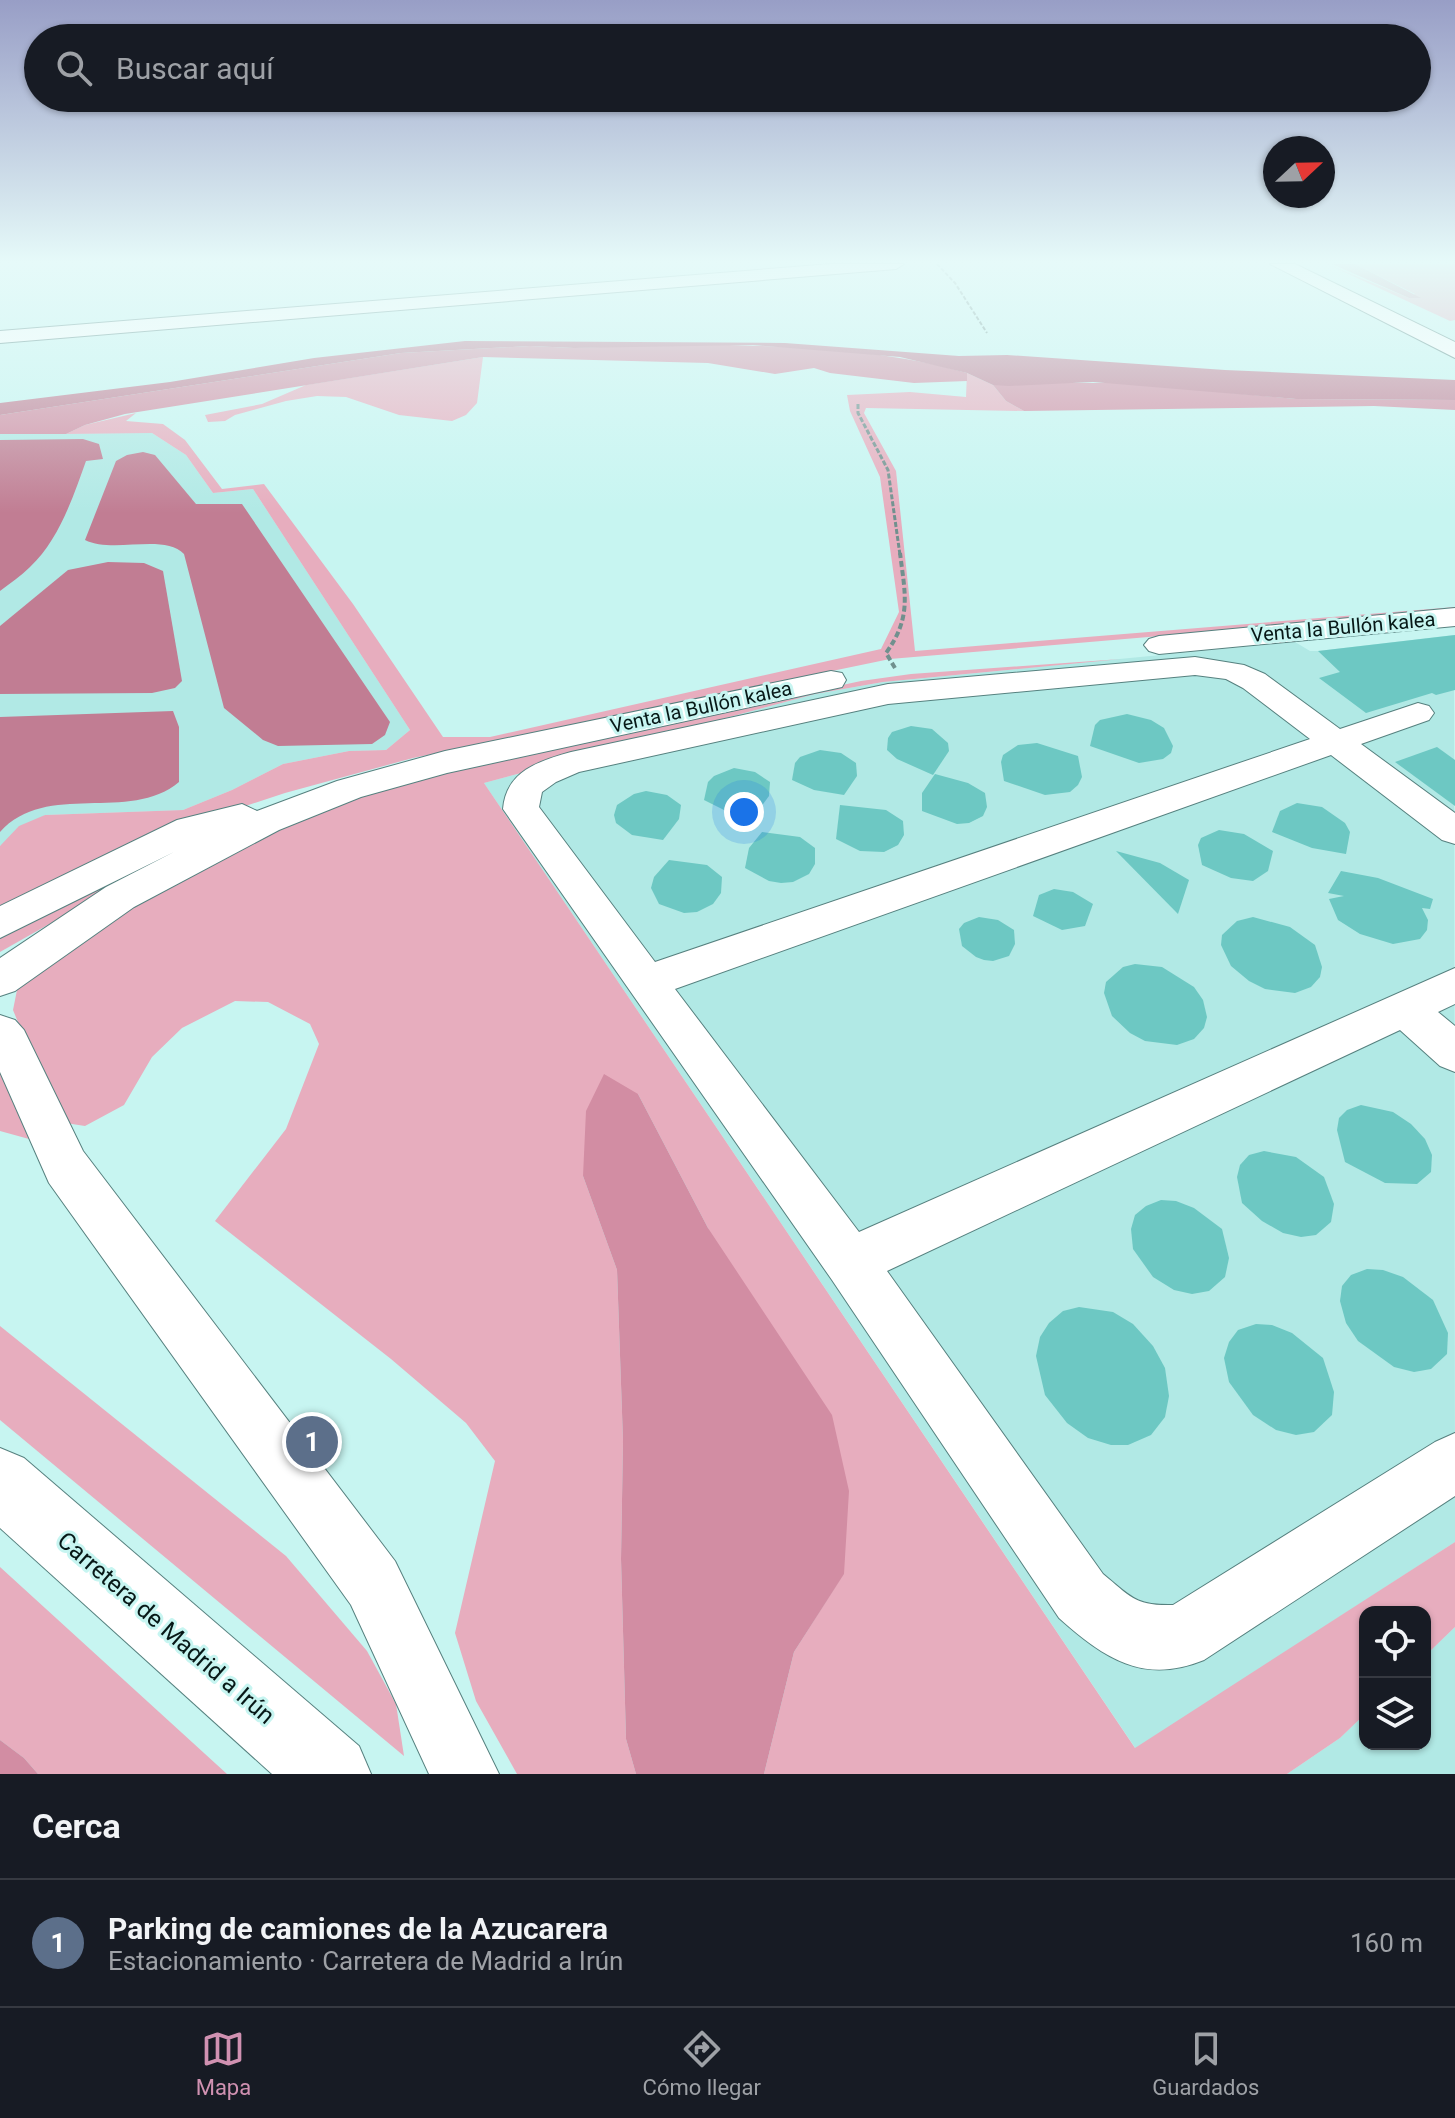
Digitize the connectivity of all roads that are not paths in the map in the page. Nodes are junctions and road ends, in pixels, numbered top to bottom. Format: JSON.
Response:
{"nodes":[{"id":1,"x":1455,"y":617,"type":"edge"},
{"id":2,"x":1418,"y":713,"type":"dead end"},
{"id":3,"x":1335,"y":740,"type":"junction"},
{"id":4,"x":285,"y":814,"type":"junction"},
{"id":5,"x":1455,"y":831,"type":"edge"},
{"id":6,"x":0,"y":923,"type":"edge"},
{"id":7,"x":0,"y":979,"type":"edge"},
{"id":8,"x":646,"y":982,"type":"junction"},
{"id":9,"x":1455,"y":985,"type":"edge"},
{"id":10,"x":1405,"y":1008,"type":"junction"},
{"id":11,"x":0,"y":1033,"type":"edge"},
{"id":12,"x":1455,"y":1053,"type":"edge"},
{"id":13,"x":850,"y":1262,"type":"junction"},
{"id":14,"x":1455,"y":1462,"type":"edge"},
{"id":15,"x":0,"y":1482,"type":"edge"},
{"id":16,"x":331,"y":1774,"type":"edge"},
{"id":17,"x":465,"y":1774,"type":"edge"}],
"edges":[{"from":1,"to":4,"type":"street","name":"Venta la Bullón kalea"},
{"from":2,"to":3,"type":"street"},
{"from":3,"to":5,"type":"street"},
{"from":3,"to":8,"type":"street"},
{"from":3,"to":8,"type":"street"},
{"from":4,"to":6,"type":"street"},
{"from":4,"to":7,"type":"street","name":"Venta la Bullón kalea"},
{"from":8,"to":13,"type":"street"},
{"from":9,"to":10,"type":"street"},
{"from":10,"to":12,"type":"street"},
{"from":10,"to":13,"type":"street"},
{"from":11,"to":17,"type":"street"},
{"from":13,"to":14,"type":"street"},
{"from":15,"to":16,"type":"highway","name":"Carretera de Madrid a Irún"}]}
